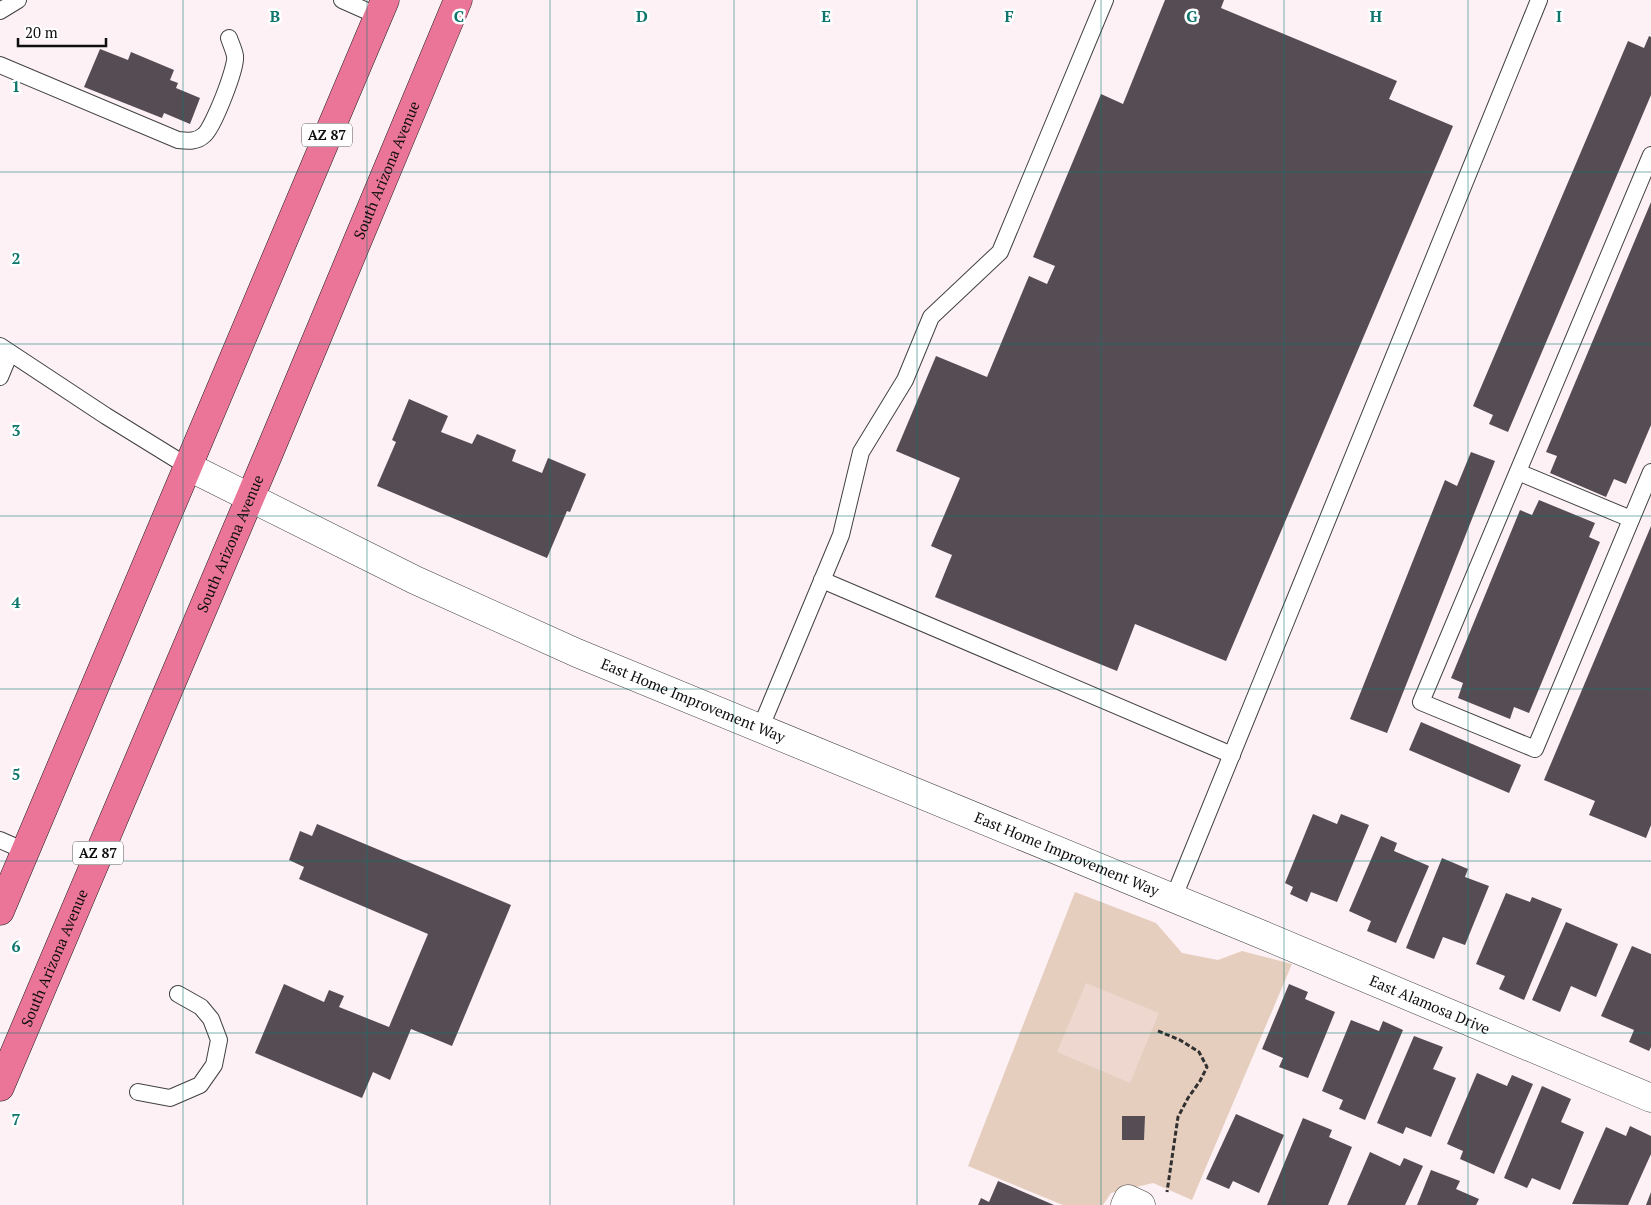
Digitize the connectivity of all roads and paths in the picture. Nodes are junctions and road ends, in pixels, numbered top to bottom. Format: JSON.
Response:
{"nodes":[{"id":1,"x":18,"y":0,"type":"edge"},
{"id":2,"x":342,"y":0,"type":"edge"},
{"id":3,"x":458,"y":0,"type":"edge"},
{"id":4,"x":1106,"y":0,"type":"edge"},
{"id":5,"x":1539,"y":0,"type":"edge"},
{"id":6,"x":381,"y":8,"type":"edge"},
{"id":7,"x":0,"y":11,"type":"edge"},
{"id":8,"x":229,"y":38,"type":"dead end"},
{"id":9,"x":0,"y":65,"type":"edge"},
{"id":10,"x":1651,"y":155,"type":"edge"},
{"id":11,"x":5,"y":349,"type":"edge"},
{"id":12,"x":0,"y":377,"type":"edge"},
{"id":13,"x":187,"y":466,"type":"junction"},
{"id":14,"x":1518,"y":472,"type":"junction"},
{"id":15,"x":1651,"y":472,"type":"edge"},
{"id":16,"x":250,"y":498,"type":"junction"},
{"id":17,"x":1632,"y":518,"type":"junction"},
{"id":18,"x":822,"y":580,"type":"junction"},
{"id":19,"x":760,"y":728,"type":"junction"},
{"id":20,"x":1232,"y":755,"type":"junction"},
{"id":21,"x":0,"y":840,"type":"edge"},
{"id":22,"x":25,"y":851,"type":"junction"},
{"id":23,"x":1173,"y":899,"type":"junction"},
{"id":24,"x":0,"y":911,"type":"edge"},
{"id":25,"x":1207,"y":913,"type":"joint"},
{"id":26,"x":178,"y":994,"type":"dead end"},
{"id":27,"x":1158,"y":1031,"type":"dead end"},
{"id":28,"x":0,"y":1087,"type":"edge"},
{"id":29,"x":138,"y":1092,"type":"dead end"},
{"id":30,"x":1651,"y":1098,"type":"edge"},
{"id":31,"x":1166,"y":1195,"type":"dead end"}],
"edges":[{"from":1,"to":7,"type":"lane"},
{"from":2,"to":6,"type":"lane"},
{"from":3,"to":16,"type":"main road","name":"South Arizona Avenue","number":"AZ 87"},
{"from":4,"to":18,"type":"lane"},
{"from":5,"to":20,"type":"lane"},
{"from":6,"to":13,"type":"main road","number":"AZ 87"},
{"from":8,"to":9,"type":"lane"},
{"from":10,"to":14,"type":"lane"},
{"from":11,"to":12,"type":"lane"},
{"from":11,"to":13,"type":"lane"},
{"from":13,"to":16,"type":"street","name":"East Home Improvement Way"},
{"from":13,"to":22,"type":"main road","number":"AZ 87"},
{"from":14,"to":17,"type":"lane"},
{"from":14,"to":17,"type":"lane"},
{"from":15,"to":17,"type":"lane"},
{"from":16,"to":19,"type":"street","name":"East Home Improvement Way"},
{"from":16,"to":28,"type":"main road","name":"South Arizona Avenue","number":"AZ 87"},
{"from":18,"to":19,"type":"lane"},
{"from":18,"to":20,"type":"lane"},
{"from":19,"to":23,"type":"street","name":"East Home Improvement Way"},
{"from":20,"to":23,"type":"lane"},
{"from":21,"to":22,"type":"lane"},
{"from":22,"to":24,"type":"main road","number":"AZ 87"},
{"from":23,"to":25,"type":"street","name":"East Home Improvement Way"},
{"from":25,"to":30,"type":"street","name":"East Alamosa Drive"},
{"from":26,"to":29,"type":"lane"},
{"from":27,"to":31,"type":"path"}]}
